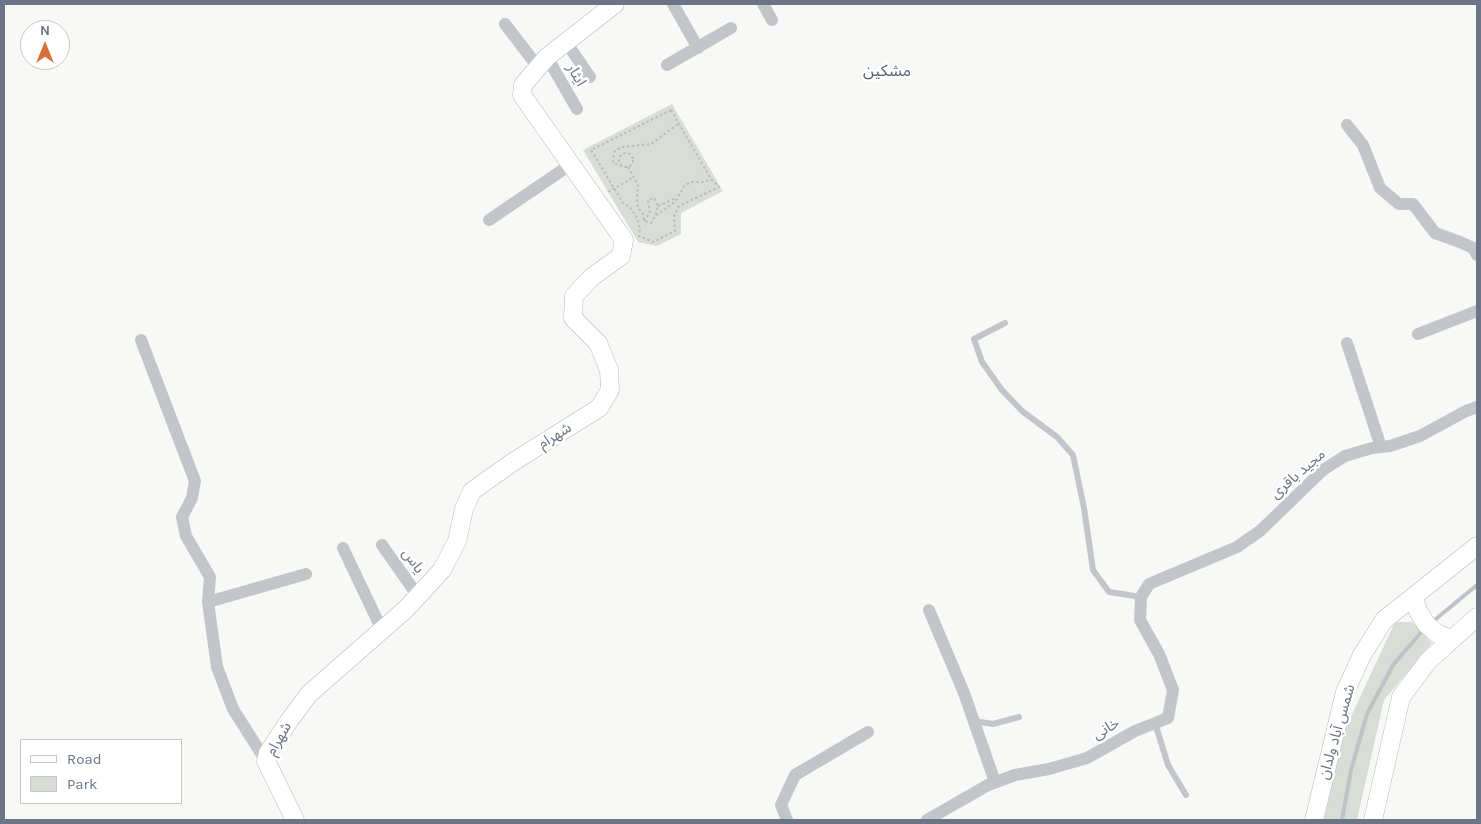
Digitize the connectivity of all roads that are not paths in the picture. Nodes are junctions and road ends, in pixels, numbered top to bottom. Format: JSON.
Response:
{"nodes":[{"id":1,"x":614,"y":4,"type":"edge"},
{"id":2,"x":673,"y":4,"type":"edge"},
{"id":3,"x":763,"y":4,"type":"edge"},
{"id":4,"x":772,"y":20,"type":"dead end"},
{"id":5,"x":504,"y":24,"type":"dead end"},
{"id":6,"x":731,"y":28,"type":"dead end"},
{"id":7,"x":566,"y":42,"type":"junction"},
{"id":8,"x":698,"y":48,"type":"junction"},
{"id":9,"x":543,"y":62,"type":"junction"},
{"id":10,"x":667,"y":65,"type":"dead end"},
{"id":11,"x":590,"y":77,"type":"dead end"},
{"id":12,"x":577,"y":109,"type":"dead end"},
{"id":13,"x":1347,"y":125,"type":"dead end"},
{"id":14,"x":570,"y":165,"type":"junction"},
{"id":15,"x":489,"y":220,"type":"dead end"},
{"id":16,"x":1477,"y":256,"type":"edge"},
{"id":17,"x":1477,"y":311,"type":"edge"},
{"id":18,"x":1005,"y":323,"type":"dead end"},
{"id":19,"x":1418,"y":334,"type":"dead end"},
{"id":20,"x":141,"y":340,"type":"dead end"},
{"id":21,"x":1347,"y":343,"type":"dead end"},
{"id":22,"x":1477,"y":407,"type":"edge"},
{"id":23,"x":1381,"y":447,"type":"junction"},
{"id":24,"x":382,"y":545,"type":"dead end"},
{"id":25,"x":1477,"y":546,"type":"edge"},
{"id":26,"x":344,"y":548,"type":"dead end"},
{"id":27,"x":306,"y":574,"type":"dead end"},
{"id":28,"x":418,"y":596,"type":"junction"},
{"id":29,"x":1414,"y":596,"type":"junction"},
{"id":30,"x":1141,"y":597,"type":"junction"},
{"id":31,"x":208,"y":602,"type":"junction"},
{"id":32,"x":929,"y":610,"type":"dead end"},
{"id":33,"x":1477,"y":617,"type":"edge"},
{"id":34,"x":382,"y":630,"type":"junction"},
{"id":35,"x":1452,"y":639,"type":"junction"},
{"id":36,"x":1019,"y":717,"type":"dead end"},
{"id":37,"x":974,"y":721,"type":"junction"},
{"id":38,"x":1155,"y":724,"type":"junction"},
{"id":39,"x":868,"y":732,"type":"dead end"},
{"id":40,"x":266,"y":761,"type":"junction"},
{"id":41,"x":995,"y":782,"type":"junction"},
{"id":42,"x":1186,"y":795,"type":"dead end"},
{"id":43,"x":296,"y":820,"type":"edge"},
{"id":44,"x":787,"y":820,"type":"edge"},
{"id":45,"x":927,"y":820,"type":"edge"},
{"id":46,"x":1314,"y":820,"type":"edge"},
{"id":47,"x":1373,"y":820,"type":"edge"}],
"edges":[{"from":1,"to":7,"type":"street"},
{"from":2,"to":8,"type":"street"},
{"from":3,"to":4,"type":"street"},
{"from":5,"to":9,"type":"street","name":"ایثار"},
{"from":6,"to":8,"type":"street"},
{"from":7,"to":9,"type":"street"},
{"from":7,"to":11,"type":"street"},
{"from":8,"to":10,"type":"street"},
{"from":9,"to":12,"type":"street","name":"ایثار"},
{"from":9,"to":14,"type":"street","name":"شهرام"},
{"from":13,"to":16,"type":"street"},
{"from":14,"to":15,"type":"street"},
{"from":14,"to":28,"type":"street","name":"شهرام"},
{"from":17,"to":19,"type":"street"},
{"from":18,"to":30,"type":"lane"},
{"from":20,"to":31,"type":"street"},
{"from":21,"to":23,"type":"street"},
{"from":22,"to":23,"type":"street","name":"مجید باقری"},
{"from":23,"to":30,"type":"street","name":"مجید باقری"},
{"from":24,"to":28,"type":"street","name":"یاس"},
{"from":25,"to":29,"type":"street","name":"شمس آباد ولدان"},
{"from":26,"to":34,"type":"street"},
{"from":27,"to":31,"type":"street"},
{"from":28,"to":34,"type":"street","name":"شهرام"},
{"from":29,"to":35,"type":"street"},
{"from":29,"to":46,"type":"street","name":"شمس آباد ولدان"},
{"from":30,"to":38,"type":"street","name":"خانی"},
{"from":31,"to":40,"type":"street"},
{"from":32,"to":37,"type":"street"},
{"from":33,"to":35,"type":"street"},
{"from":34,"to":40,"type":"street","name":"شهرام"},
{"from":35,"to":47,"type":"street"},
{"from":36,"to":37,"type":"lane"},
{"from":37,"to":41,"type":"street"},
{"from":38,"to":41,"type":"street","name":"خانی"},
{"from":38,"to":42,"type":"lane"},
{"from":39,"to":44,"type":"street"},
{"from":40,"to":43,"type":"street"},
{"from":41,"to":45,"type":"street","name":"خانی"}]}
